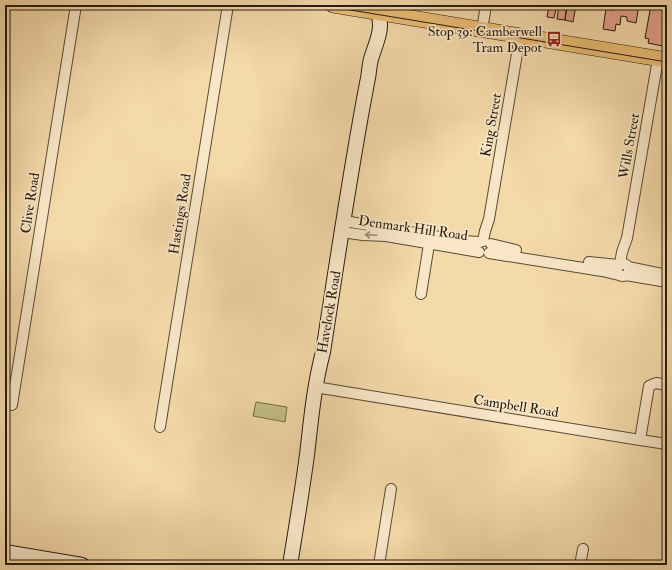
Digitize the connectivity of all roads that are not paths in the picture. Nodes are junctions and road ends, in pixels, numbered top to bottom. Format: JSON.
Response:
{"nodes":[{"id":1,"x":76,"y":5,"type":"edge"},
{"id":2,"x":228,"y":5,"type":"edge"},
{"id":3,"x":333,"y":5,"type":"edge"},
{"id":4,"x":486,"y":5,"type":"edge"},
{"id":5,"x":378,"y":9,"type":"edge"},
{"id":6,"x":482,"y":30,"type":"junction"},
{"id":7,"x":520,"y":36,"type":"junction"},
{"id":8,"x":662,"y":59,"type":"edge"},
{"id":9,"x":343,"y":226,"type":"junction"},
{"id":10,"x":430,"y":240,"type":"junction"},
{"id":11,"x":485,"y":246,"type":"junction"},
{"id":12,"x":623,"y":269,"type":"junction"},
{"id":13,"x":667,"y":275,"type":"edge"},
{"id":14,"x":667,"y":282,"type":"edge"},
{"id":15,"x":421,"y":294,"type":"dead end"},
{"id":16,"x":667,"y":385,"type":"edge"},
{"id":17,"x":315,"y":387,"type":"junction"},
{"id":18,"x":12,"y":405,"type":"dead end"},
{"id":19,"x":160,"y":428,"type":"dead end"},
{"id":20,"x":640,"y":440,"type":"junction"},
{"id":21,"x":667,"y":444,"type":"edge"},
{"id":22,"x":391,"y":489,"type":"dead end"},
{"id":23,"x":583,"y":549,"type":"dead end"},
{"id":24,"x":5,"y":552,"type":"edge"},
{"id":25,"x":82,"y":565,"type":"edge"},
{"id":26,"x":290,"y":565,"type":"edge"},
{"id":27,"x":379,"y":565,"type":"edge"},
{"id":28,"x":580,"y":565,"type":"edge"}],
"edges":[{"from":1,"to":18,"type":"street","name":"Clive Road"},
{"from":2,"to":19,"type":"street","name":"Hastings Road"},
{"from":3,"to":5,"type":"main road"},
{"from":4,"to":6,"type":"street"},
{"from":5,"to":6,"type":"main road"},
{"from":5,"to":9,"type":"street","name":"Havelock Road"},
{"from":6,"to":7,"type":"main road"},
{"from":7,"to":8,"type":"main road"},
{"from":7,"to":11,"type":"street","name":"King Street"},
{"from":8,"to":12,"type":"street","name":"Wills Street"},
{"from":9,"to":10,"type":"street","name":"Denmark Hill Road"},
{"from":9,"to":17,"type":"street","name":"Havelock Road"},
{"from":10,"to":11,"type":"street","name":"Denmark Hill Road"},
{"from":10,"to":15,"type":"street"},
{"from":11,"to":12,"type":"street","name":"Denmark Hill Road"},
{"from":12,"to":13,"type":"street","name":"Denmark Hill Road"},
{"from":12,"to":14,"type":"street","name":"Denmark Hill Road"},
{"from":16,"to":20,"type":"street"},
{"from":17,"to":20,"type":"street","name":"Campbell Road"},
{"from":17,"to":26,"type":"street","name":"Havelock Road"},
{"from":20,"to":21,"type":"street","name":"Campbell Road"},
{"from":22,"to":27,"type":"street"},
{"from":23,"to":28,"type":"street"},
{"from":24,"to":25,"type":"street"}]}
